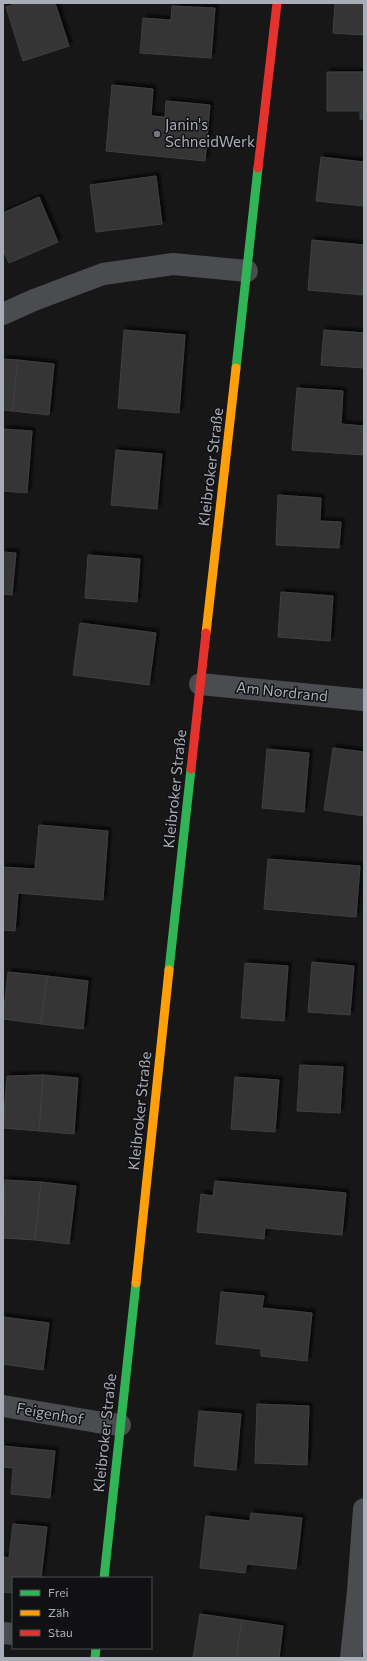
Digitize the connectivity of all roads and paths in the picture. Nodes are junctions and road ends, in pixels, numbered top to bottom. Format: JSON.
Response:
{"nodes":[{"id":1,"x":277,"y":3,"type":"edge"},
{"id":2,"x":247,"y":271,"type":"junction"},
{"id":3,"x":3,"y":314,"type":"edge"},
{"id":4,"x":200,"y":684,"type":"junction"},
{"id":5,"x":364,"y":700,"type":"edge"},
{"id":6,"x":3,"y":1406,"type":"edge"},
{"id":7,"x":120,"y":1424,"type":"junction"},
{"id":8,"x":364,"y":1509,"type":"edge"},
{"id":9,"x":104,"y":1577,"type":"edge"},
{"id":10,"x":351,"y":1658,"type":"edge"}],
"edges":[{"from":1,"to":2,"type":"street","name":"Kleibroker Straße"},
{"from":2,"to":3,"type":"street"},
{"from":2,"to":4,"type":"street","name":"Kleibroker Straße"},
{"from":4,"to":5,"type":"street","name":"Am Nordrand"},
{"from":4,"to":7,"type":"street","name":"Kleibroker Straße"},
{"from":6,"to":7,"type":"street","name":"Feigenhof"},
{"from":7,"to":9,"type":"street","name":"Kleibroker Straße"},
{"from":8,"to":10,"type":"street"}]}
